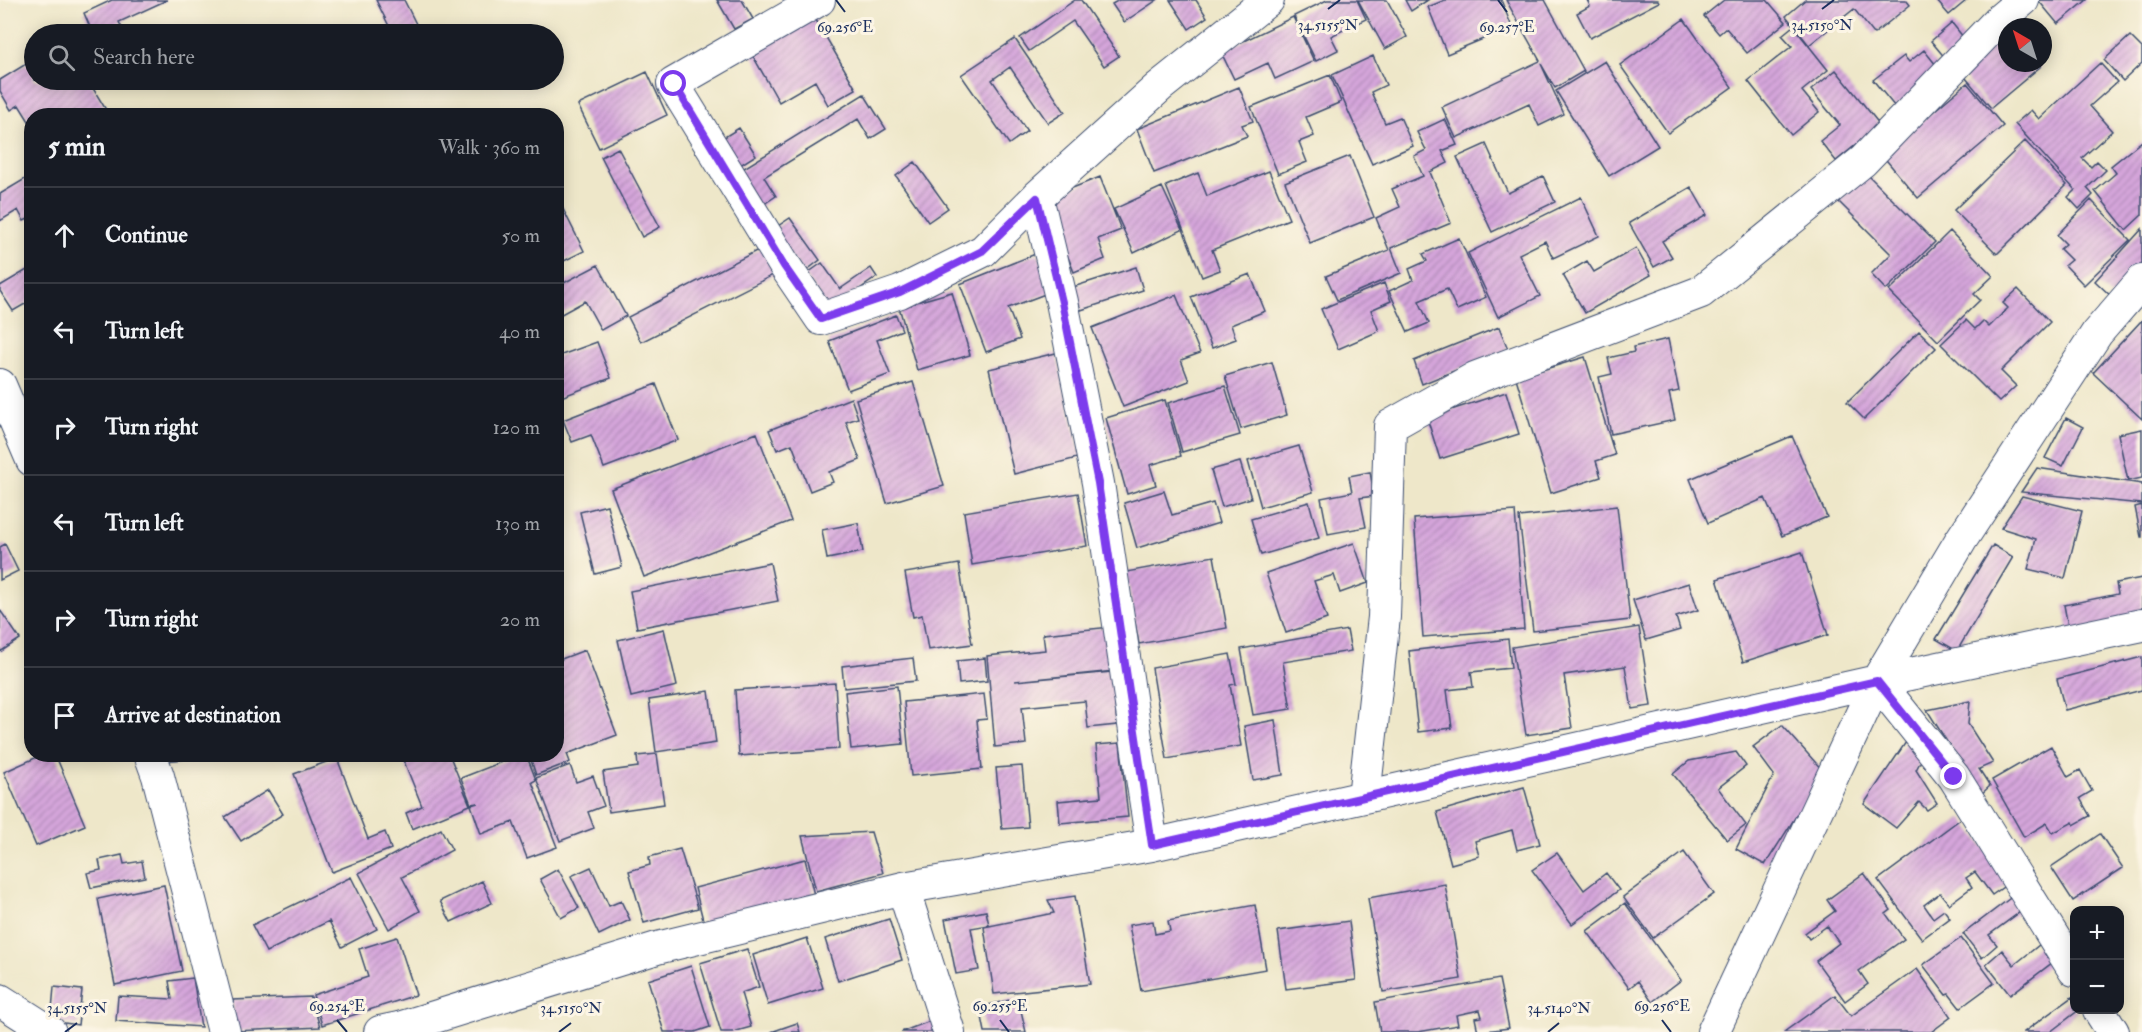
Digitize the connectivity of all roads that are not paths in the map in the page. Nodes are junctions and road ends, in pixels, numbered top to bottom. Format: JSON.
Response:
{"nodes":[{"id":1,"x":819,"y":0,"type":"edge"},
{"id":2,"x":1268,"y":0,"type":"edge"},
{"id":3,"x":2023,"y":0,"type":"edge"},
{"id":4,"x":1037,"y":198,"type":"junction"},
{"id":5,"x":2142,"y":281,"type":"edge"},
{"id":6,"x":0,"y":385,"type":"edge"},
{"id":7,"x":24,"y":441,"type":"edge"},
{"id":8,"x":2142,"y":625,"type":"edge"},
{"id":9,"x":1877,"y":681,"type":"junction"},
{"id":10,"x":153,"y":762,"type":"edge"},
{"id":11,"x":1364,"y":796,"type":"junction"},
{"id":12,"x":1152,"y":845,"type":"junction"},
{"id":13,"x":903,"y":888,"type":"junction"},
{"id":14,"x":2070,"y":964,"type":"edge"},
{"id":15,"x":0,"y":1000,"type":"edge"},
{"id":16,"x":2102,"y":1014,"type":"edge"},
{"id":17,"x":50,"y":1032,"type":"edge"},
{"id":18,"x":224,"y":1032,"type":"edge"},
{"id":19,"x":380,"y":1032,"type":"edge"},
{"id":20,"x":949,"y":1032,"type":"edge"},
{"id":21,"x":1713,"y":1032,"type":"edge"},
{"id":22,"x":2113,"y":1032,"type":"edge"}],
"edges":[{"from":1,"to":4,"type":"street"},
{"from":2,"to":4,"type":"street"},
{"from":3,"to":11,"type":"street"},
{"from":4,"to":12,"type":"street"},
{"from":5,"to":9,"type":"street"},
{"from":6,"to":7,"type":"street"},
{"from":8,"to":9,"type":"street"},
{"from":9,"to":11,"type":"street"},
{"from":9,"to":14,"type":"street"},
{"from":9,"to":21,"type":"street"},
{"from":10,"to":18,"type":"street"},
{"from":11,"to":12,"type":"street"},
{"from":12,"to":13,"type":"street"},
{"from":13,"to":19,"type":"street"},
{"from":13,"to":20,"type":"street"},
{"from":15,"to":17,"type":"street"},
{"from":16,"to":22,"type":"street"}]}
